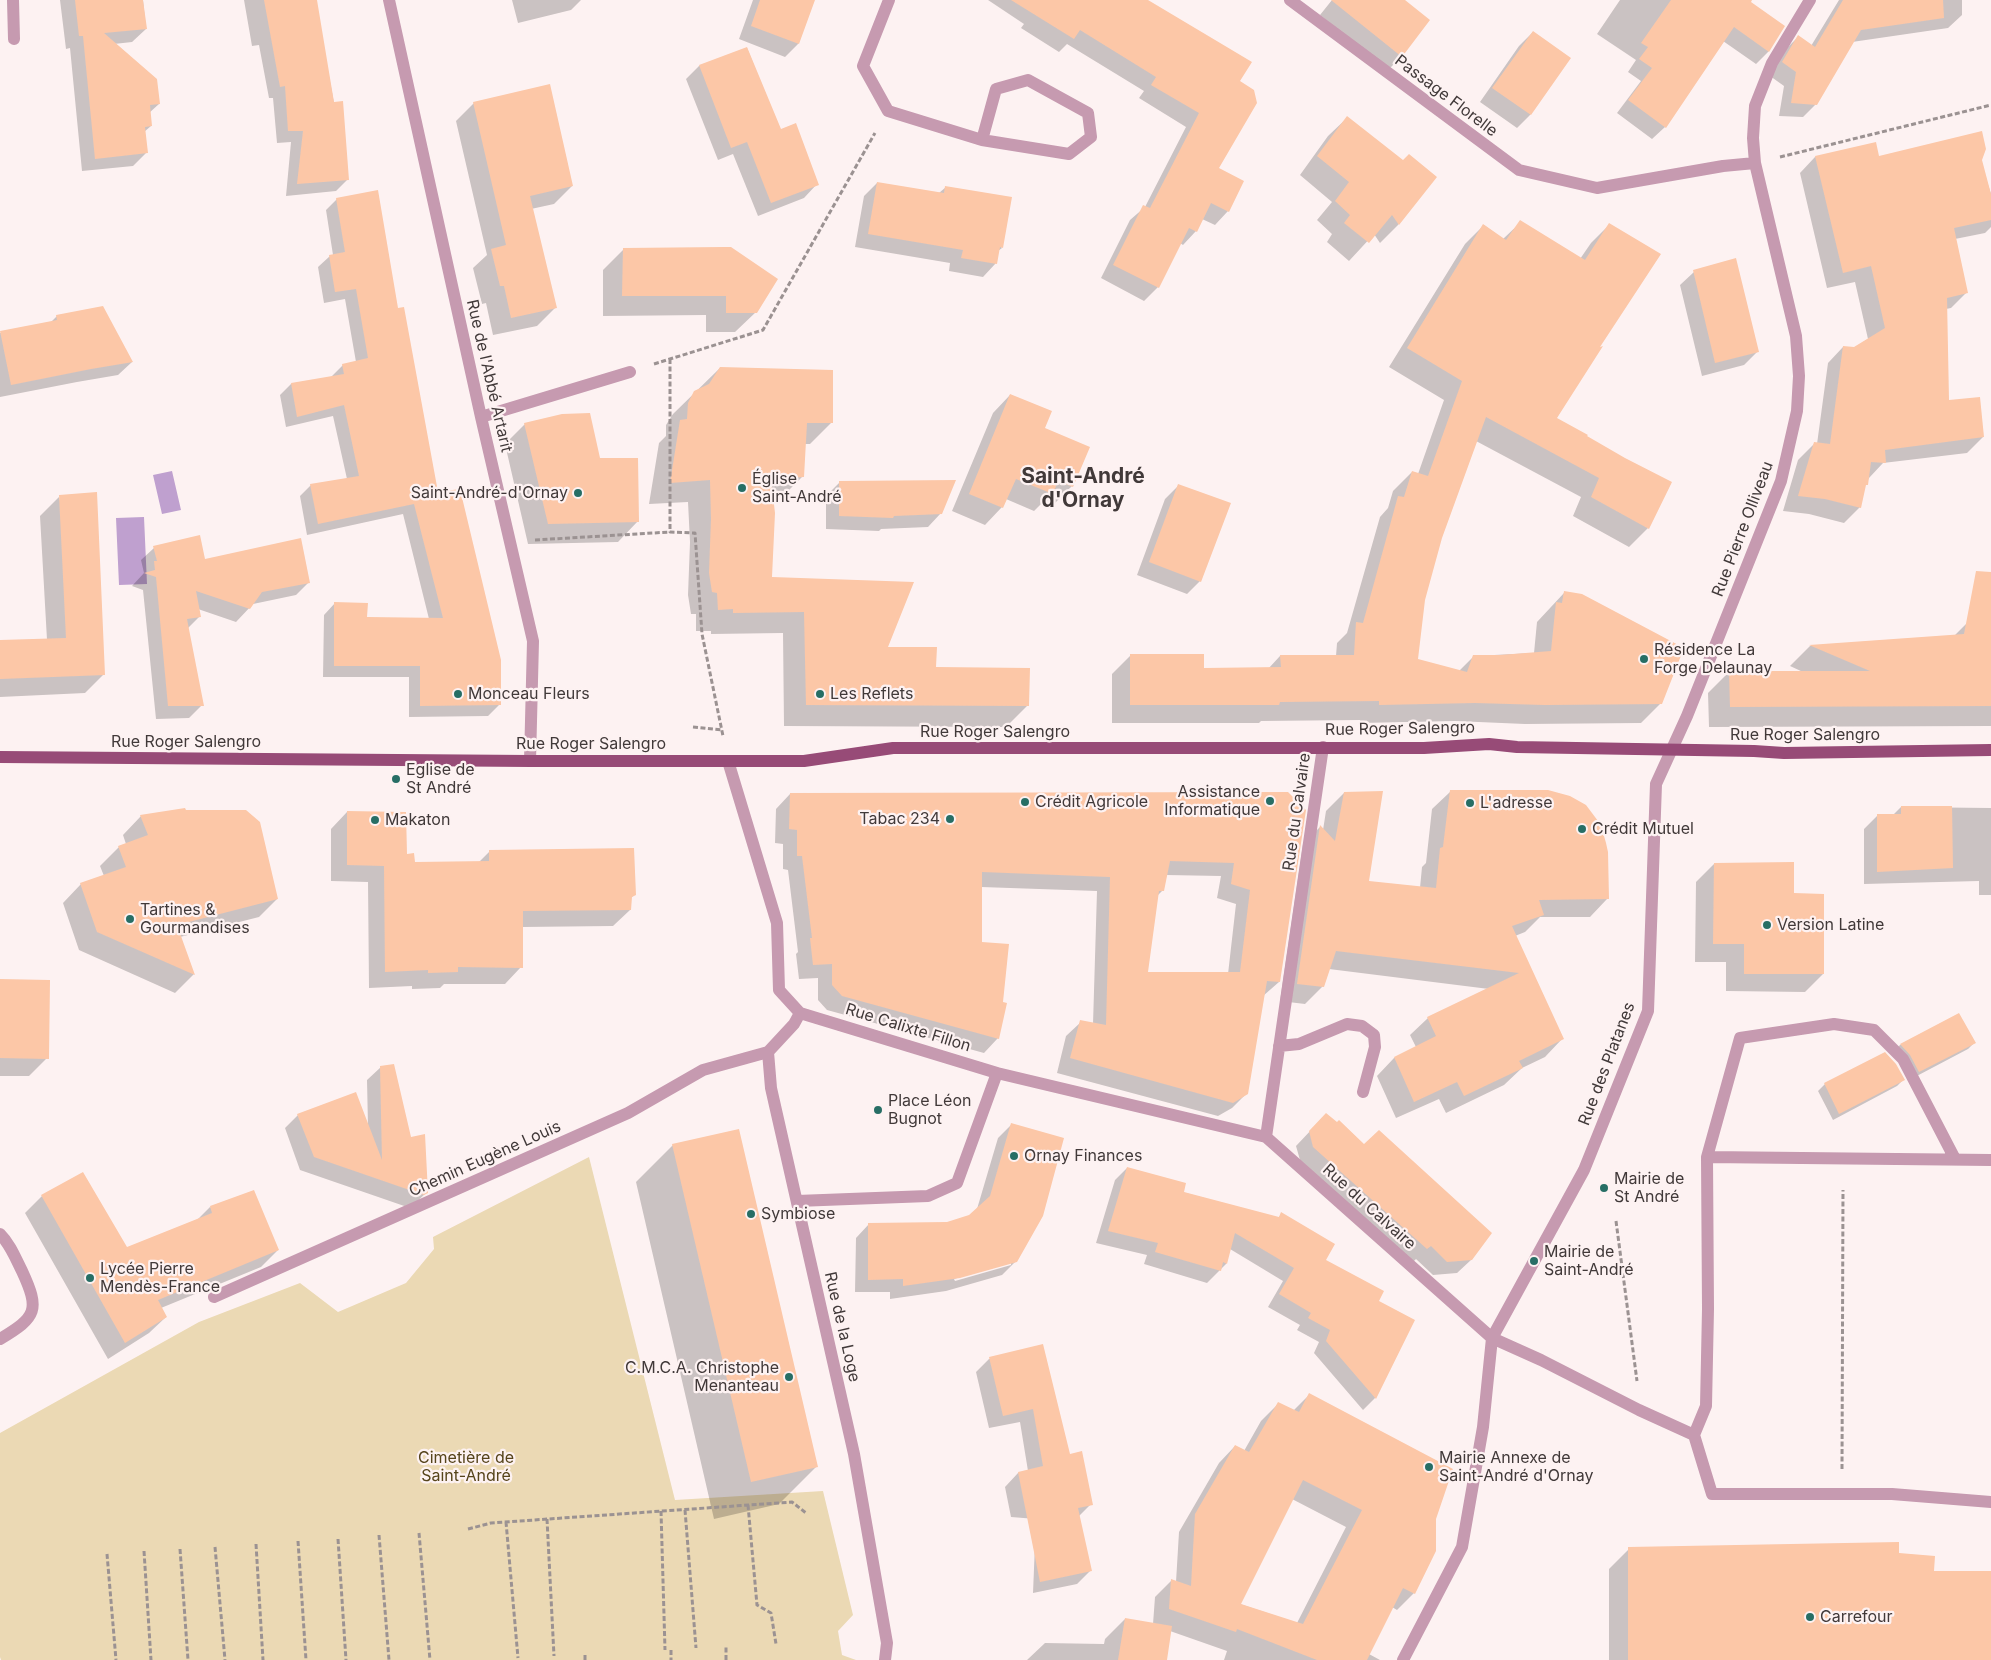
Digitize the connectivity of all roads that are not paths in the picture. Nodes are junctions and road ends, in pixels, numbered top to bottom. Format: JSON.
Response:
{"nodes":[{"id":1,"x":13,"y":0,"type":"edge"},
{"id":2,"x":390,"y":0,"type":"edge"},
{"id":3,"x":889,"y":0,"type":"edge"},
{"id":4,"x":1290,"y":0,"type":"edge"},
{"id":5,"x":1810,"y":0,"type":"edge"},
{"id":6,"x":14,"y":39,"type":"dead end"},
{"id":7,"x":982,"y":140,"type":"junction"},
{"id":8,"x":1755,"y":164,"type":"junction"},
{"id":9,"x":630,"y":372,"type":"road end"},
{"id":10,"x":481,"y":417,"type":"junction"},
{"id":11,"x":1323,"y":747,"type":"junction"},
{"id":12,"x":1672,"y":750,"type":"junction"},
{"id":13,"x":1991,"y":750,"type":"edge"},
{"id":14,"x":0,"y":757,"type":"edge"},
{"id":15,"x":530,"y":761,"type":"junction"},
{"id":16,"x":728,"y":761,"type":"junction"},
{"id":17,"x":800,"y":1012,"type":"junction"},
{"id":18,"x":1279,"y":1046,"type":"junction"},
{"id":19,"x":768,"y":1052,"type":"junction"},
{"id":20,"x":998,"y":1073,"type":"junction"},
{"id":21,"x":1364,"y":1092,"type":"dead end"},
{"id":22,"x":1266,"y":1137,"type":"junction"},
{"id":23,"x":1707,"y":1157,"type":"junction"},
{"id":24,"x":1955,"y":1159,"type":"junction"},
{"id":25,"x":1991,"y":1160,"type":"edge"},
{"id":26,"x":797,"y":1201,"type":"junction"},
{"id":27,"x":0,"y":1234,"type":"edge"},
{"id":28,"x":214,"y":1297,"type":"dead end"},
{"id":29,"x":1492,"y":1338,"type":"junction"},
{"id":30,"x":0,"y":1339,"type":"edge"},
{"id":31,"x":1694,"y":1435,"type":"junction"},
{"id":32,"x":1991,"y":1502,"type":"edge"},
{"id":33,"x":885,"y":1660,"type":"edge"},
{"id":34,"x":1403,"y":1660,"type":"edge"}],
"edges":[{"from":1,"to":6,"type":"street"},
{"from":2,"to":10,"type":"street","name":"Rue de l'Abbé Artarit"},
{"from":3,"to":7,"type":"street"},
{"from":4,"to":8,"type":"street","name":"Passage Florelle"},
{"from":5,"to":8,"type":"street","name":"Rue Pierre Olliveau"},
{"from":7,"to":7,"type":"street"},
{"from":8,"to":12,"type":"street","name":"Rue Pierre Olliveau"},
{"from":9,"to":10,"type":"street"},
{"from":10,"to":15,"type":"street","name":"Rue de l'Abbé Artarit"},
{"from":11,"to":12,"type":"main road","name":"Rue Roger Salengro"},
{"from":11,"to":16,"type":"main road","name":"Rue Roger Salengro"},
{"from":11,"to":18,"type":"street","name":"Rue du Calvaire"},
{"from":12,"to":13,"type":"main road","name":"Rue Roger Salengro"},
{"from":12,"to":29,"type":"street","name":"Rue des Platanes"},
{"from":14,"to":15,"type":"main road","name":"Rue Roger Salengro"},
{"from":15,"to":16,"type":"main road","name":"Rue Roger Salengro"},
{"from":16,"to":17,"type":"street","name":"Rue Calixte Fillon"},
{"from":17,"to":19,"type":"street"},
{"from":17,"to":20,"type":"street","name":"Rue Calixte Fillon"},
{"from":18,"to":21,"type":"street"},
{"from":18,"to":22,"type":"street","name":"Rue du Calvaire"},
{"from":19,"to":26,"type":"street","name":"Rue de la Loge"},
{"from":19,"to":28,"type":"street","name":"Chemin Eugène Louis"},
{"from":20,"to":22,"type":"street","name":"Rue Calixte Fillon"},
{"from":20,"to":26,"type":"street"},
{"from":22,"to":29,"type":"street","name":"Rue du Calvaire"},
{"from":23,"to":24,"type":"street"},
{"from":23,"to":24,"type":"street"},
{"from":23,"to":31,"type":"street"},
{"from":24,"to":25,"type":"street"},
{"from":26,"to":33,"type":"street","name":"Rue de la Loge"},
{"from":27,"to":30,"type":"street"},
{"from":29,"to":31,"type":"street","name":"Rue du Calvaire"},
{"from":29,"to":34,"type":"street"},
{"from":31,"to":32,"type":"street"}]}
